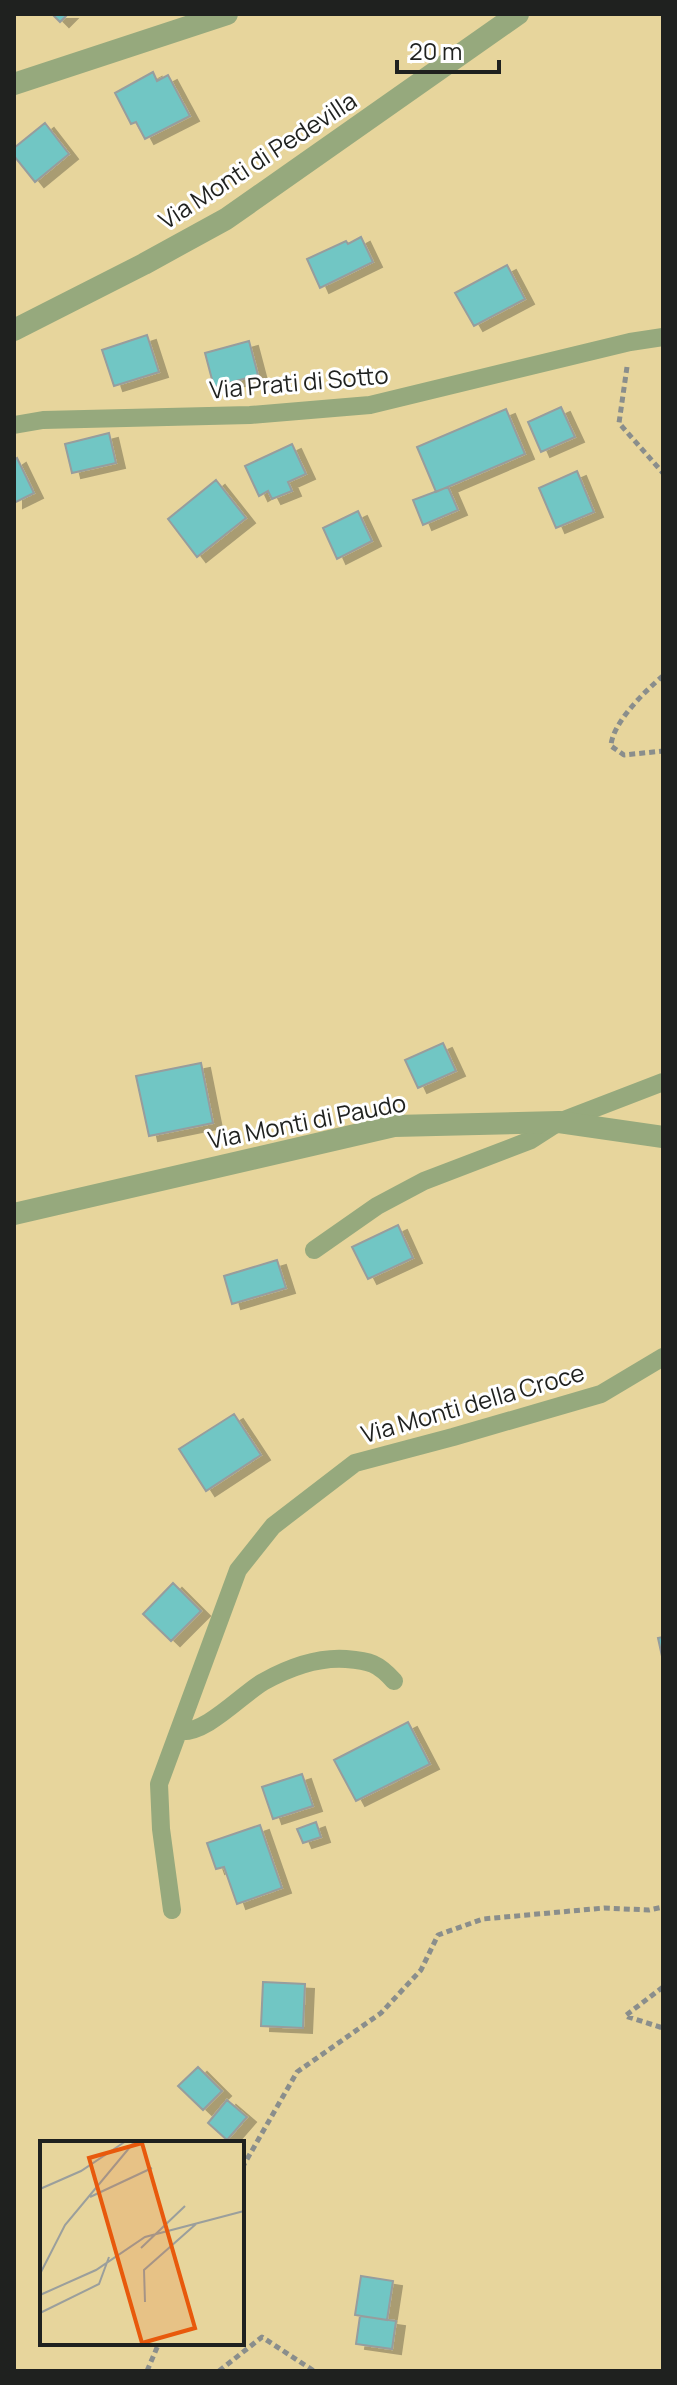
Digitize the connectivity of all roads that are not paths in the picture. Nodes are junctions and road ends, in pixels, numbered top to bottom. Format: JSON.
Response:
{"nodes":[{"id":1,"x":227,"y":14,"type":"edge"},
{"id":2,"x":518,"y":14,"type":"edge"},
{"id":3,"x":14,"y":84,"type":"edge"},
{"id":4,"x":14,"y":330,"type":"edge"},
{"id":5,"x":663,"y":337,"type":"edge"},
{"id":6,"x":14,"y":425,"type":"edge"},
{"id":7,"x":663,"y":1082,"type":"edge"},
{"id":8,"x":559,"y":1122,"type":"junction"},
{"id":9,"x":663,"y":1137,"type":"edge"},
{"id":10,"x":14,"y":1214,"type":"edge"},
{"id":11,"x":314,"y":1250,"type":"dead end"},
{"id":12,"x":663,"y":1357,"type":"edge"},
{"id":13,"x":394,"y":1681,"type":"dead end"},
{"id":14,"x":179,"y":1731,"type":"junction"},
{"id":15,"x":172,"y":1910,"type":"dead end"}],
"edges":[{"from":1,"to":3,"type":"street"},
{"from":2,"to":4,"type":"street","name":"Via Monti di Pedevilla"},
{"from":5,"to":6,"type":"lane","name":"Via Prati di Sotto"},
{"from":7,"to":8,"type":"lane"},
{"from":8,"to":9,"type":"street","name":"Via Monti di Paudo"},
{"from":8,"to":10,"type":"street","name":"Via Monti di Paudo"},
{"from":8,"to":11,"type":"lane"},
{"from":12,"to":14,"type":"lane","name":"Via Monti della Croce"},
{"from":13,"to":14,"type":"lane"},
{"from":14,"to":15,"type":"lane","name":"Via Monti della Croce"}]}
